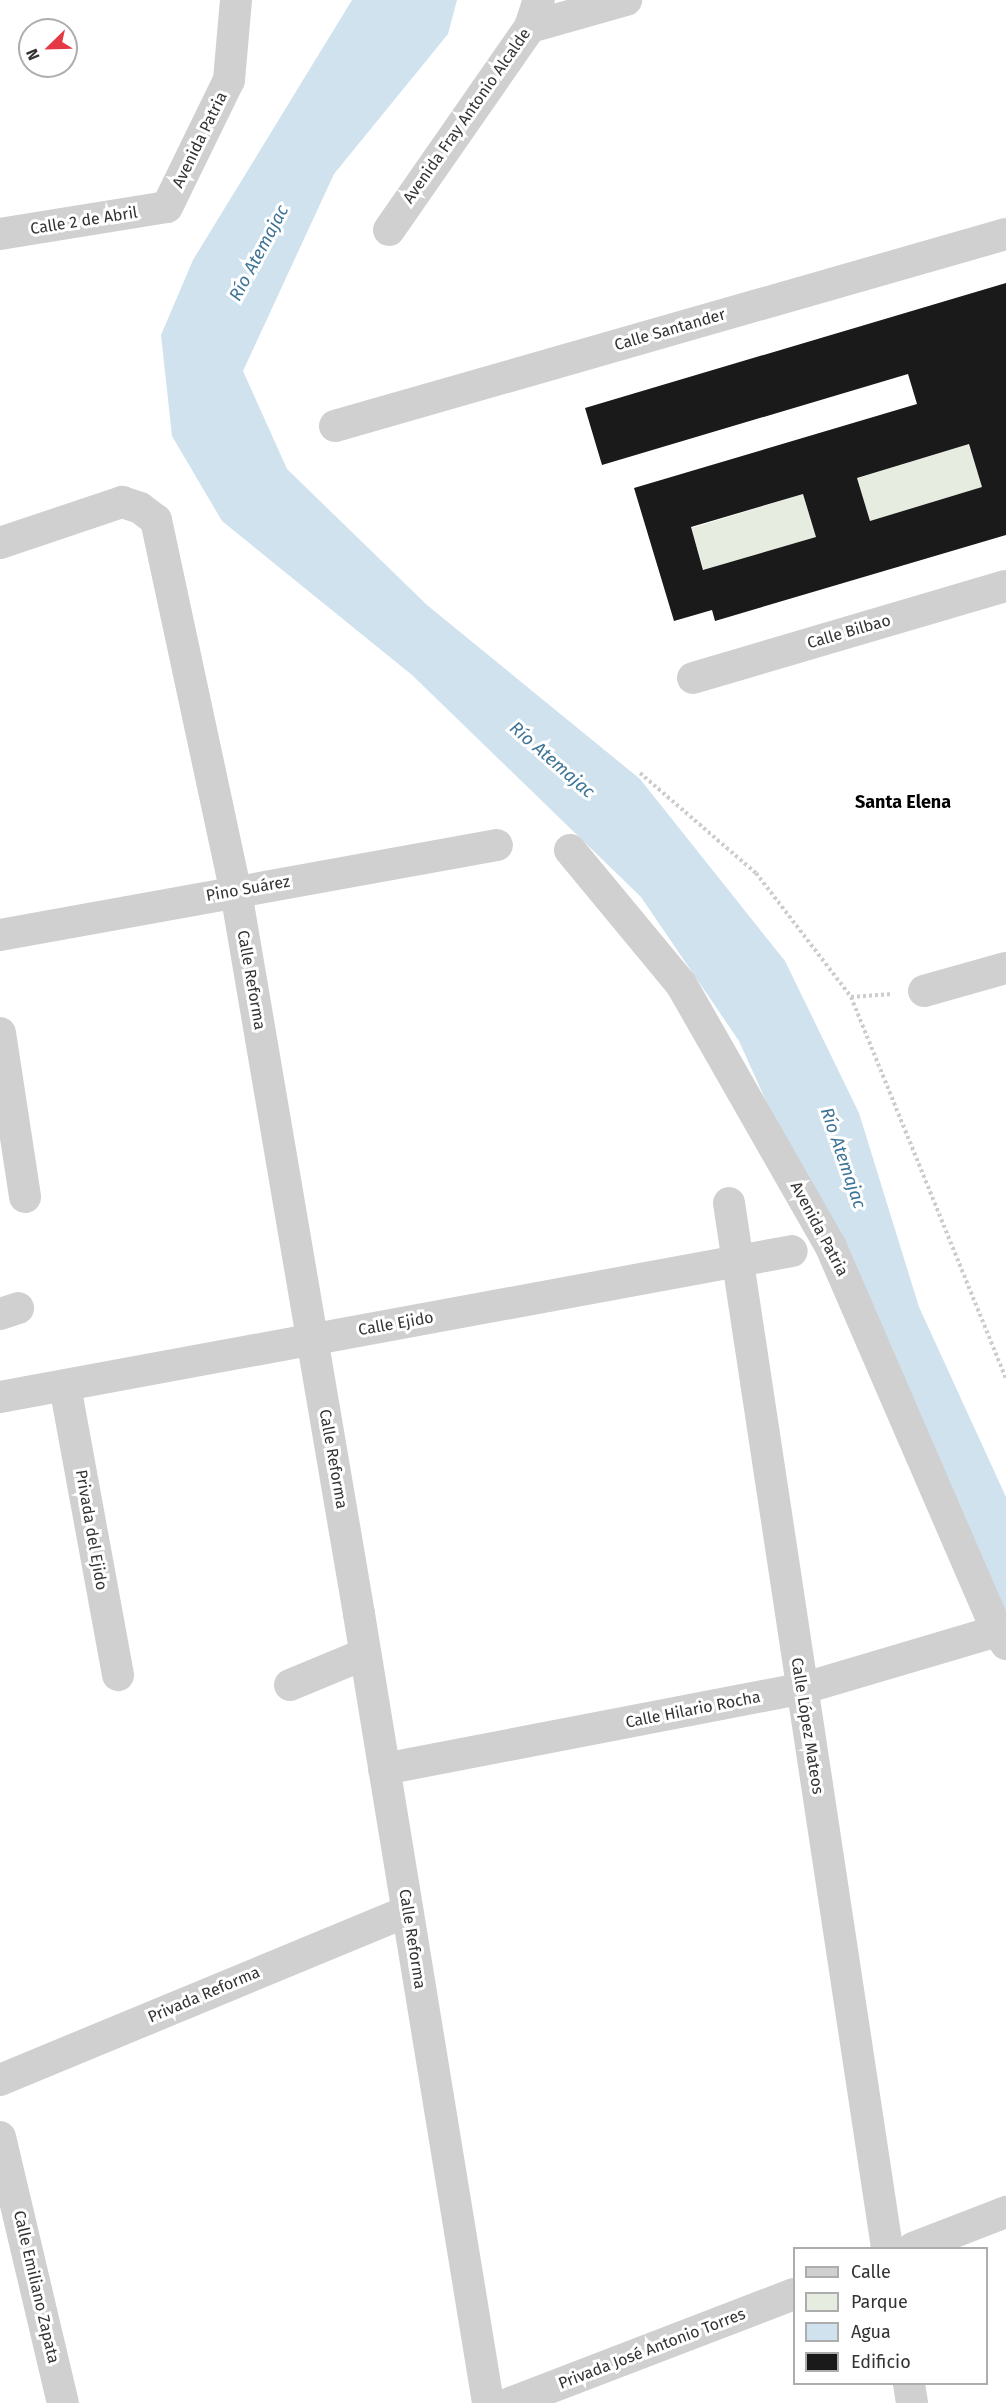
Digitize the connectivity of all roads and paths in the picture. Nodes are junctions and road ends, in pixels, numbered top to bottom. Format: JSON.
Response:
{"nodes":[{"id":1,"x":236,"y":0,"type":"edge"},
{"id":2,"x":626,"y":0,"type":"edge"},
{"id":3,"x":535,"y":14,"type":"edge"},
{"id":4,"x":167,"y":207,"type":"joint"},
{"id":5,"x":389,"y":230,"type":"dead end"},
{"id":6,"x":0,"y":234,"type":"edge"},
{"id":7,"x":1006,"y":234,"type":"edge"},
{"id":8,"x":335,"y":426,"type":"dead end"},
{"id":9,"x":0,"y":543,"type":"edge"},
{"id":10,"x":1006,"y":586,"type":"edge"},
{"id":11,"x":693,"y":678,"type":"dead end"},
{"id":12,"x":640,"y":773,"type":"dead end"},
{"id":13,"x":497,"y":845,"type":"dead end"},
{"id":14,"x":570,"y":850,"type":"dead end"},
{"id":15,"x":236,"y":891,"type":"junction"},
{"id":16,"x":0,"y":935,"type":"edge"},
{"id":17,"x":1006,"y":968,"type":"edge"},
{"id":18,"x":924,"y":991,"type":"dead end"},
{"id":19,"x":0,"y":1033,"type":"edge"},
{"id":20,"x":25,"y":1197,"type":"dead end"},
{"id":21,"x":729,"y":1203,"type":"dead end"},
{"id":22,"x":792,"y":1251,"type":"dead end"},
{"id":23,"x":738,"y":1261,"type":"junction"},
{"id":24,"x":313,"y":1340,"type":"junction"},
{"id":25,"x":1006,"y":1378,"type":"edge"},
{"id":26,"x":65,"y":1386,"type":"junction"},
{"id":27,"x":0,"y":1397,"type":"edge"},
{"id":28,"x":1002,"y":1638,"type":"edge"},
{"id":29,"x":365,"y":1654,"type":"junction"},
{"id":30,"x":118,"y":1675,"type":"dead end"},
{"id":31,"x":290,"y":1685,"type":"dead end"},
{"id":32,"x":801,"y":1689,"type":"junction"},
{"id":33,"x":384,"y":1769,"type":"junction"},
{"id":34,"x":407,"y":1911,"type":"junction"},
{"id":35,"x":0,"y":2080,"type":"edge"},
{"id":36,"x":0,"y":2137,"type":"edge"},
{"id":37,"x":1006,"y":2212,"type":"edge"},
{"id":38,"x":887,"y":2247,"type":"edge"},
{"id":39,"x":916,"y":2247,"type":"edge"},
{"id":40,"x":793,"y":2295,"type":"edge"},
{"id":41,"x":909,"y":2385,"type":"edge"},
{"id":42,"x":63,"y":2403,"type":"edge"},
{"id":43,"x":488,"y":2403,"type":"edge"},
{"id":44,"x":510,"y":2403,"type":"edge"},
{"id":45,"x":912,"y":2403,"type":"edge"}],
"edges":[{"from":1,"to":4,"type":"street","name":"Avenida Patria"},
{"from":2,"to":3,"type":"street"},
{"from":3,"to":5,"type":"street","name":"Avenida Fray Antonio Alcalde"},
{"from":4,"to":6,"type":"street","name":"Calle 2 de Abril"},
{"from":7,"to":8,"type":"street","name":"Calle Santander"},
{"from":9,"to":15,"type":"street","name":"Calle Reforma"},
{"from":10,"to":11,"type":"street","name":"Calle Bilbao"},
{"from":12,"to":25,"type":"path"},
{"from":13,"to":15,"type":"street","name":"Pino Suárez"},
{"from":14,"to":28,"type":"street","name":"Avenida Patria"},
{"from":15,"to":16,"type":"street","name":"Pino Suárez"},
{"from":15,"to":24,"type":"street","name":"Calle Reforma"},
{"from":17,"to":18,"type":"street"},
{"from":19,"to":20,"type":"street"},
{"from":21,"to":23,"type":"street","name":"Calle López Mateos"},
{"from":22,"to":23,"type":"street","name":"Calle Ejido"},
{"from":23,"to":24,"type":"street","name":"Calle Ejido"},
{"from":23,"to":32,"type":"street","name":"Calle López Mateos"},
{"from":24,"to":26,"type":"street","name":"Calle Ejido"},
{"from":24,"to":29,"type":"street","name":"Calle Reforma"},
{"from":26,"to":27,"type":"street","name":"Calle Ejido"},
{"from":26,"to":30,"type":"street","name":"Privada del Ejido"},
{"from":28,"to":32,"type":"street","name":"Calle Hilario Rocha"},
{"from":29,"to":31,"type":"street"},
{"from":29,"to":33,"type":"street","name":"Calle Reforma"},
{"from":32,"to":33,"type":"street","name":"Calle Hilario Rocha"},
{"from":32,"to":38,"type":"street","name":"Calle López Mateos"},
{"from":33,"to":34,"type":"street","name":"Calle Reforma"},
{"from":34,"to":35,"type":"street","name":"Privada Reforma"},
{"from":34,"to":43,"type":"street","name":"Calle Reforma"},
{"from":36,"to":42,"type":"street","name":"Calle Emiliano Zapata"},
{"from":37,"to":39,"type":"street"},
{"from":40,"to":44,"type":"street","name":"Privada José Antonio Torres"},
{"from":41,"to":45,"type":"street"}]}
